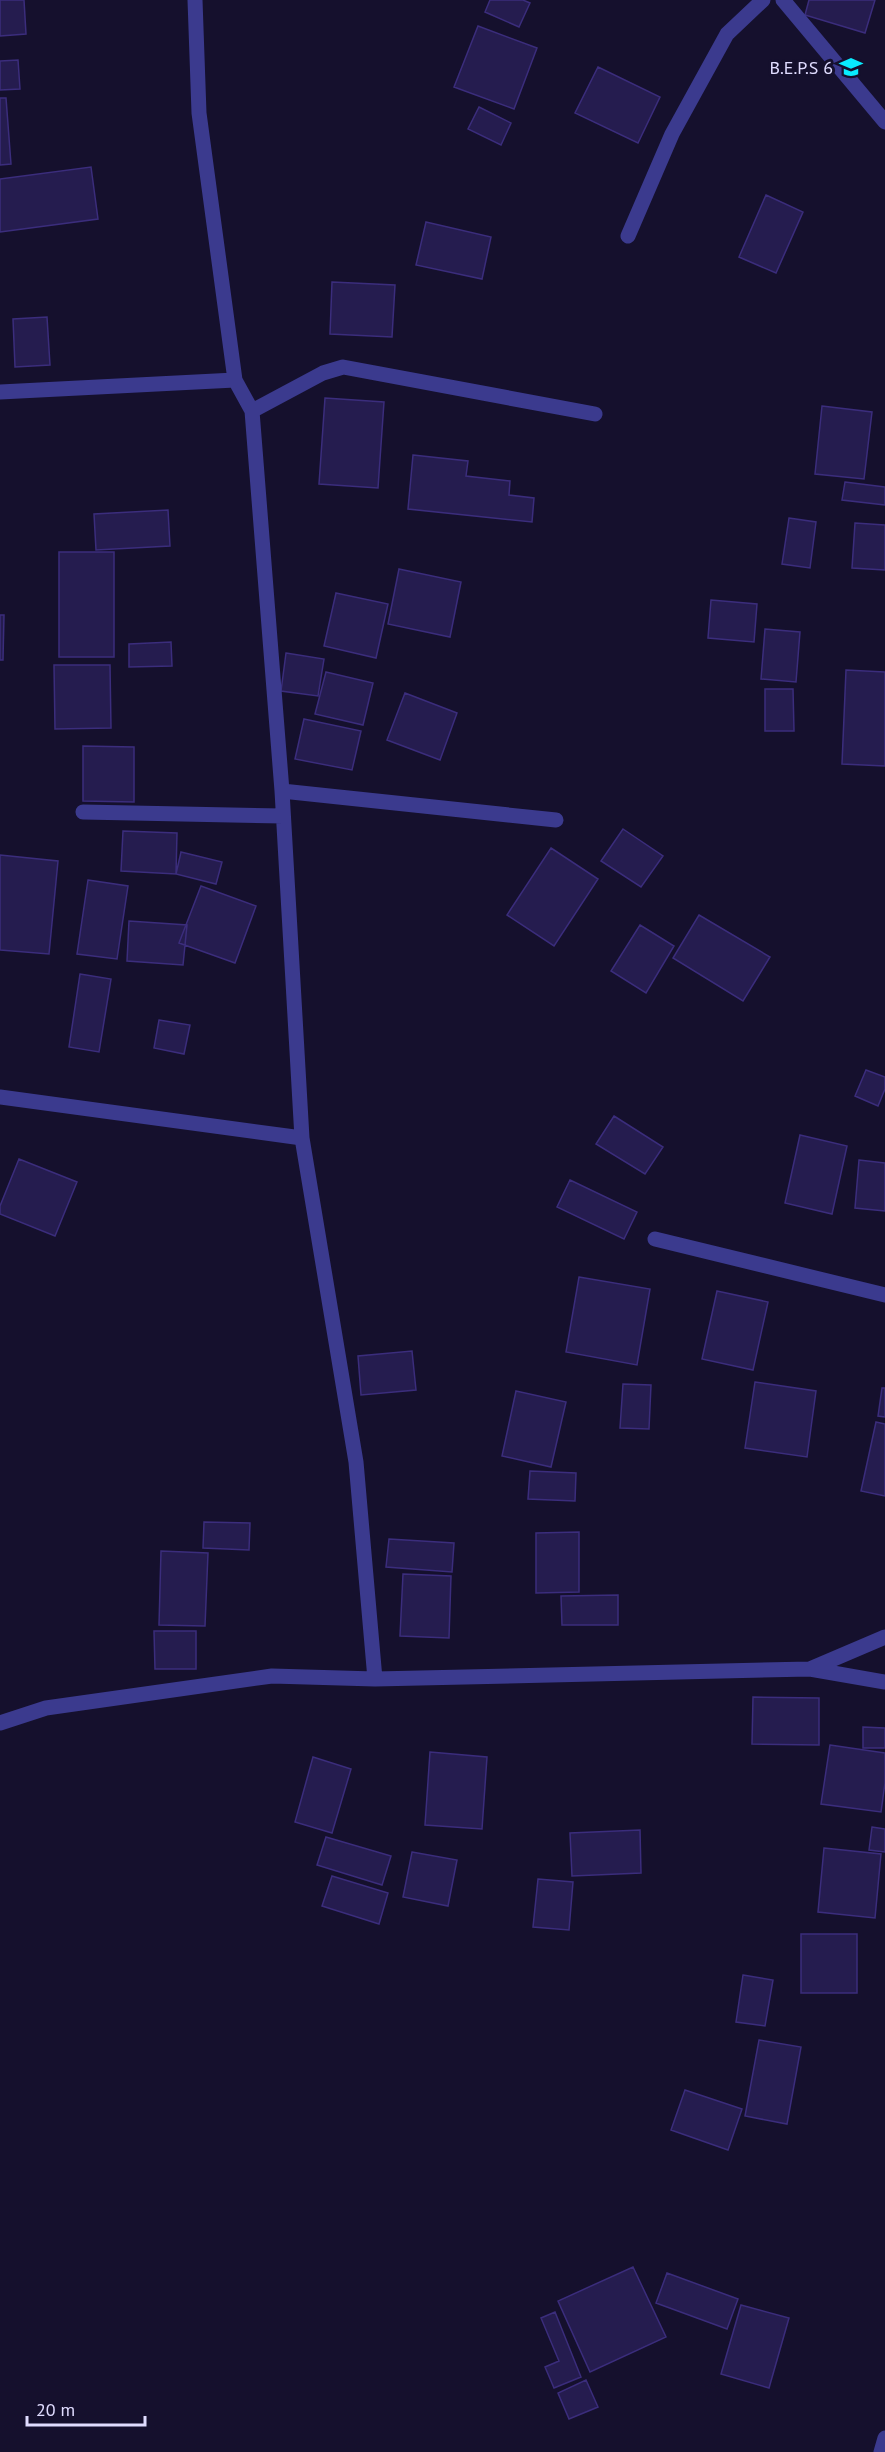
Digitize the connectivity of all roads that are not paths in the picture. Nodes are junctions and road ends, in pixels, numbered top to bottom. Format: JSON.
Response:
{"nodes":[{"id":1,"x":195,"y":0,"type":"edge"},
{"id":2,"x":763,"y":0,"type":"edge"},
{"id":3,"x":783,"y":0,"type":"edge"},
{"id":4,"x":885,"y":122,"type":"edge"},
{"id":5,"x":628,"y":236,"type":"dead end"},
{"id":6,"x":235,"y":380,"type":"junction"},
{"id":7,"x":0,"y":392,"type":"edge"},
{"id":8,"x":252,"y":411,"type":"junction"},
{"id":9,"x":595,"y":414,"type":"dead end"},
{"id":10,"x":282,"y":791,"type":"junction"},
{"id":11,"x":83,"y":812,"type":"dead end"},
{"id":12,"x":283,"y":816,"type":"junction"},
{"id":13,"x":556,"y":820,"type":"dead end"},
{"id":14,"x":0,"y":1097,"type":"edge"},
{"id":15,"x":302,"y":1138,"type":"junction"},
{"id":16,"x":655,"y":1239,"type":"dead end"},
{"id":17,"x":885,"y":1295,"type":"edge"},
{"id":18,"x":885,"y":1637,"type":"edge"},
{"id":19,"x":810,"y":1669,"type":"junction"},
{"id":20,"x":375,"y":1679,"type":"junction"},
{"id":21,"x":885,"y":1682,"type":"edge"},
{"id":22,"x":0,"y":1723,"type":"edge"},
{"id":23,"x":885,"y":2438,"type":"edge"},
{"id":24,"x":881,"y":2452,"type":"edge"}],
"edges":[{"from":1,"to":6,"type":"street"},
{"from":2,"to":5,"type":"street"},
{"from":3,"to":4,"type":"street"},
{"from":6,"to":7,"type":"street"},
{"from":6,"to":8,"type":"street"},
{"from":8,"to":9,"type":"street"},
{"from":8,"to":10,"type":"street"},
{"from":10,"to":12,"type":"street"},
{"from":10,"to":13,"type":"street"},
{"from":11,"to":12,"type":"street"},
{"from":12,"to":15,"type":"street"},
{"from":14,"to":15,"type":"street"},
{"from":15,"to":20,"type":"street"},
{"from":16,"to":17,"type":"street"},
{"from":18,"to":19,"type":"street"},
{"from":19,"to":20,"type":"street"},
{"from":19,"to":21,"type":"street"},
{"from":20,"to":22,"type":"street"},
{"from":23,"to":24,"type":"street"}]}
